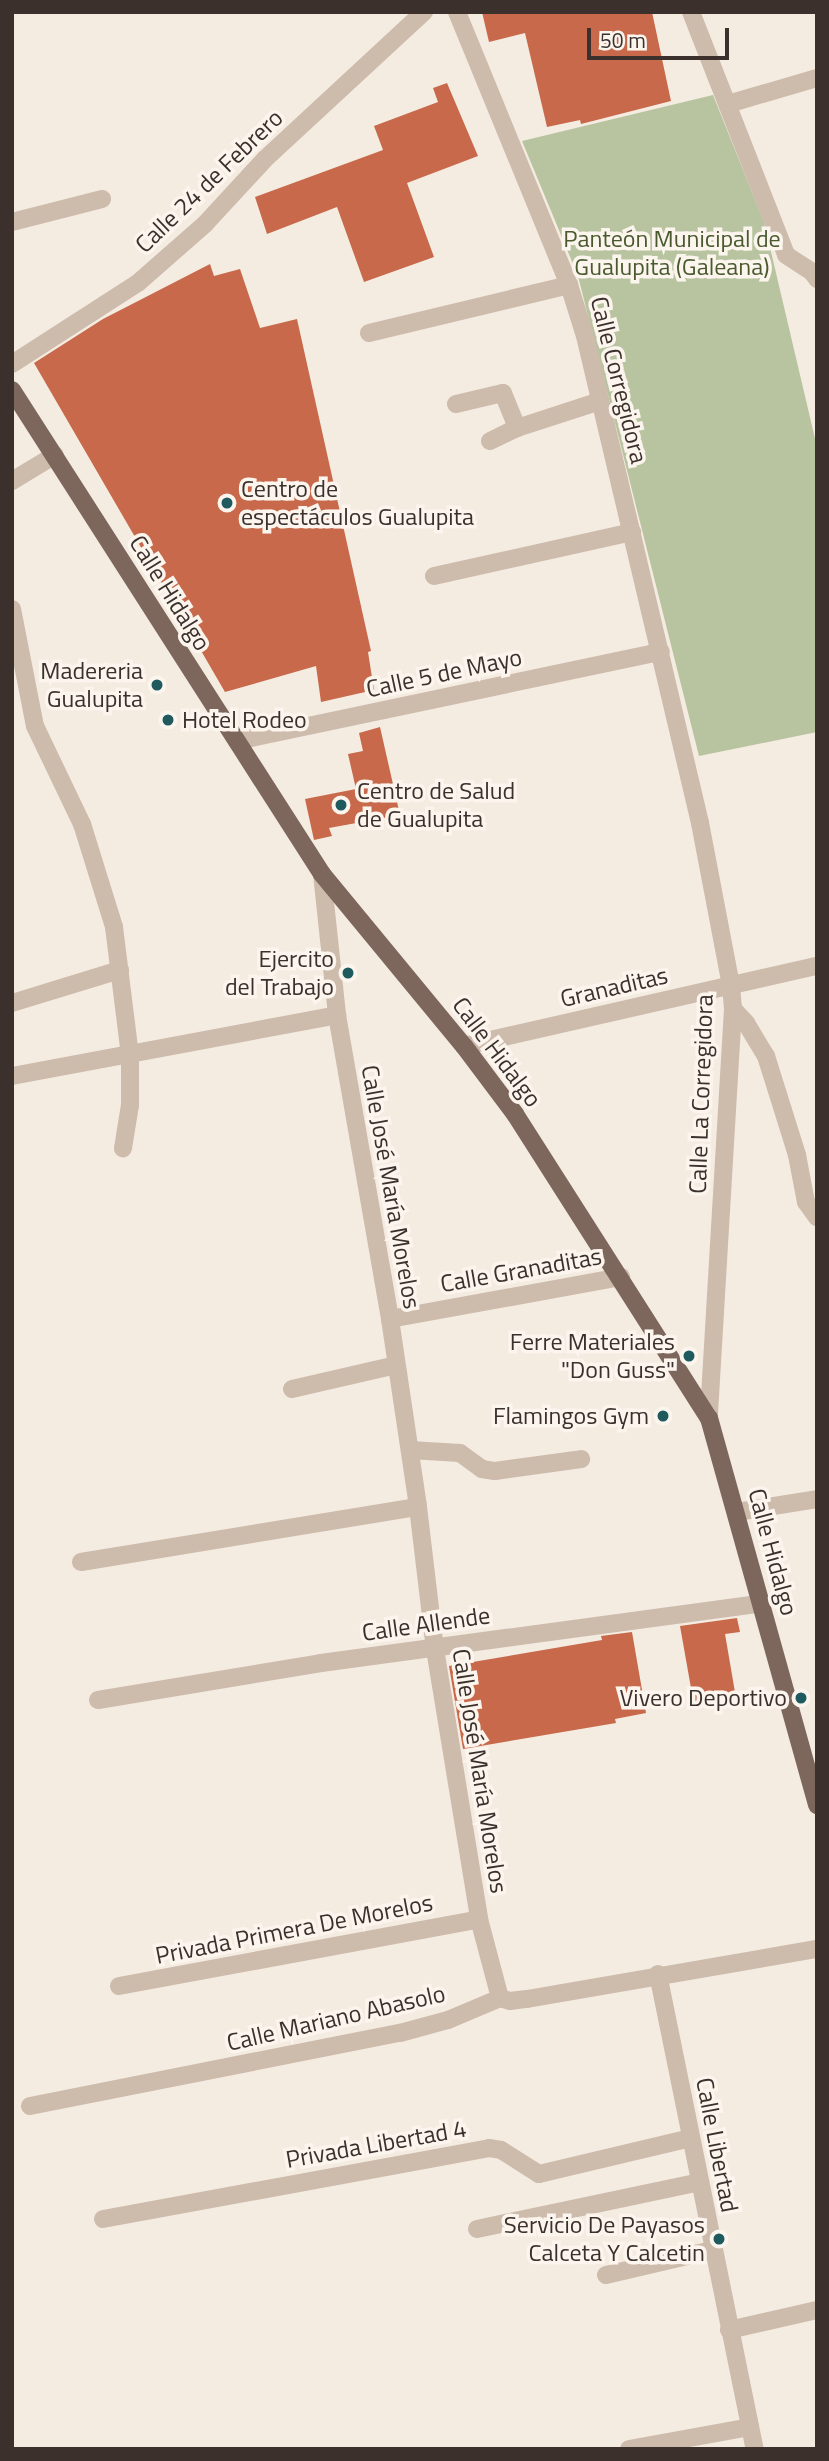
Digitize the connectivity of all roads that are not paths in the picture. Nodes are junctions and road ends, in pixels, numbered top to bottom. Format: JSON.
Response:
{"nodes":[{"id":1,"x":424,"y":12,"type":"edge"},
{"id":2,"x":457,"y":12,"type":"edge"},
{"id":3,"x":691,"y":12,"type":"edge"},
{"id":4,"x":817,"y":78,"type":"edge"},
{"id":5,"x":728,"y":104,"type":"junction"},
{"id":6,"x":102,"y":199,"type":"dead end"},
{"id":7,"x":12,"y":222,"type":"edge"},
{"id":8,"x":817,"y":279,"type":"edge"},
{"id":9,"x":569,"y":285,"type":"junction"},
{"id":10,"x":369,"y":333,"type":"dead end"},
{"id":11,"x":12,"y":364,"type":"edge"},
{"id":12,"x":12,"y":390,"type":"edge"},
{"id":13,"x":600,"y":401,"type":"junction"},
{"id":14,"x":456,"y":404,"type":"dead end"},
{"id":15,"x":517,"y":428,"type":"junction"},
{"id":16,"x":490,"y":441,"type":"dead end"},
{"id":17,"x":55,"y":455,"type":"junction"},
{"id":18,"x":12,"y":481,"type":"edge"},
{"id":19,"x":632,"y":532,"type":"junction"},
{"id":20,"x":434,"y":576,"type":"dead end"},
{"id":21,"x":12,"y":609,"type":"edge"},
{"id":22,"x":661,"y":652,"type":"junction"},
{"id":23,"x":237,"y":741,"type":"junction"},
{"id":24,"x":321,"y":874,"type":"junction"},
{"id":25,"x":817,"y":966,"type":"edge"},
{"id":26,"x":120,"y":970,"type":"junction"},
{"id":27,"x":731,"y":986,"type":"junction"},
{"id":28,"x":12,"y":1003,"type":"edge"},
{"id":29,"x":733,"y":1009,"type":"junction"},
{"id":30,"x":337,"y":1015,"type":"junction"},
{"id":31,"x":464,"y":1046,"type":"junction"},
{"id":32,"x":130,"y":1055,"type":"junction"},
{"id":33,"x":12,"y":1076,"type":"edge"},
{"id":34,"x":123,"y":1148,"type":"dead end"},
{"id":35,"x":811,"y":1199,"type":"edge"},
{"id":36,"x":817,"y":1217,"type":"edge"},
{"id":37,"x":621,"y":1276,"type":"junction"},
{"id":38,"x":390,"y":1319,"type":"junction"},
{"id":39,"x":396,"y":1365,"type":"junction"},
{"id":40,"x":292,"y":1389,"type":"dead end"},
{"id":41,"x":709,"y":1418,"type":"junction"},
{"id":42,"x":410,"y":1450,"type":"junction"},
{"id":43,"x":581,"y":1459,"type":"dead end"},
{"id":44,"x":817,"y":1499,"type":"edge"},
{"id":45,"x":418,"y":1507,"type":"junction"},
{"id":46,"x":737,"y":1512,"type":"junction"},
{"id":47,"x":81,"y":1562,"type":"dead end"},
{"id":48,"x":762,"y":1603,"type":"junction"},
{"id":49,"x":435,"y":1649,"type":"junction"},
{"id":50,"x":97,"y":1700,"type":"dead end"},
{"id":51,"x":817,"y":1805,"type":"edge"},
{"id":52,"x":479,"y":1919,"type":"junction"},
{"id":53,"x":817,"y":1949,"type":"edge"},
{"id":54,"x":658,"y":1974,"type":"junction"},
{"id":55,"x":119,"y":1986,"type":"dead end"},
{"id":56,"x":500,"y":1998,"type":"junction"},
{"id":57,"x":30,"y":2106,"type":"dead end"},
{"id":58,"x":691,"y":2138,"type":"junction"},
{"id":59,"x":700,"y":2182,"type":"junction"},
{"id":60,"x":103,"y":2219,"type":"dead end"},
{"id":61,"x":477,"y":2229,"type":"dead end"},
{"id":62,"x":713,"y":2250,"type":"junction"},
{"id":63,"x":606,"y":2275,"type":"dead end"},
{"id":64,"x":817,"y":2310,"type":"edge"},
{"id":65,"x":729,"y":2330,"type":"junction"},
{"id":66,"x":750,"y":2427,"type":"junction"},
{"id":67,"x":629,"y":2449,"type":"edge"},
{"id":68,"x":755,"y":2449,"type":"edge"}],
"edges":[{"from":1,"to":11,"type":"street","name":"Calle 24 de Febrero"},
{"from":2,"to":9,"type":"street","name":"Calle Corregidora"},
{"from":3,"to":5,"type":"street"},
{"from":4,"to":5,"type":"street"},
{"from":5,"to":8,"type":"street"},
{"from":6,"to":7,"type":"street"},
{"from":9,"to":10,"type":"street"},
{"from":9,"to":13,"type":"street","name":"Calle Corregidora"},
{"from":12,"to":17,"type":"main road","name":"Calle Hidalgo"},
{"from":13,"to":15,"type":"street"},
{"from":13,"to":19,"type":"street","name":"Calle Corregidora"},
{"from":14,"to":15,"type":"street"},
{"from":15,"to":16,"type":"street"},
{"from":17,"to":18,"type":"street"},
{"from":17,"to":23,"type":"main road","name":"Calle Hidalgo"},
{"from":19,"to":20,"type":"street"},
{"from":19,"to":22,"type":"street","name":"Calle Corregidora"},
{"from":21,"to":26,"type":"street"},
{"from":22,"to":23,"type":"street","name":"Calle 5 de Mayo"},
{"from":22,"to":27,"type":"street","name":"Calle La Corregidora"},
{"from":23,"to":24,"type":"main road","name":"Calle Hidalgo"},
{"from":24,"to":30,"type":"street","name":"Calle José María Morelos"},
{"from":24,"to":31,"type":"main road","name":"Calle Hidalgo"},
{"from":25,"to":27,"type":"street","name":"Granaditas"},
{"from":26,"to":28,"type":"street"},
{"from":26,"to":32,"type":"street"},
{"from":27,"to":29,"type":"street","name":"Calle La Corregidora"},
{"from":27,"to":31,"type":"street","name":"Granaditas"},
{"from":29,"to":35,"type":"street"},
{"from":29,"to":41,"type":"street","name":"Calle La Corregidora"},
{"from":30,"to":32,"type":"street"},
{"from":30,"to":38,"type":"street","name":"Calle José María Morelos"},
{"from":31,"to":37,"type":"main road","name":"Calle Hidalgo"},
{"from":32,"to":33,"type":"street"},
{"from":32,"to":34,"type":"street"},
{"from":35,"to":36,"type":"street"},
{"from":37,"to":38,"type":"street","name":"Calle Granaditas"},
{"from":37,"to":41,"type":"main road","name":"Calle Hidalgo"},
{"from":38,"to":39,"type":"street","name":"Calle José María Morelos"},
{"from":39,"to":40,"type":"street"},
{"from":39,"to":42,"type":"street","name":"Calle José María Morelos"},
{"from":41,"to":46,"type":"main road","name":"Calle Hidalgo"},
{"from":42,"to":43,"type":"street"},
{"from":42,"to":45,"type":"street","name":"Calle José María Morelos"},
{"from":44,"to":46,"type":"street"},
{"from":45,"to":47,"type":"street"},
{"from":45,"to":49,"type":"street","name":"Calle José María Morelos"},
{"from":46,"to":48,"type":"main road","name":"Calle Hidalgo"},
{"from":48,"to":49,"type":"street","name":"Calle Allende"},
{"from":48,"to":51,"type":"main road","name":"Calle Hidalgo"},
{"from":49,"to":50,"type":"street","name":"Calle Allende"},
{"from":49,"to":52,"type":"street","name":"Calle José María Morelos"},
{"from":52,"to":55,"type":"street","name":"Privada Primera De Morelos"},
{"from":52,"to":56,"type":"street","name":"Calle José María Morelos"},
{"from":53,"to":54,"type":"street","name":"Calle Mariano Abasolo"},
{"from":54,"to":56,"type":"street","name":"Calle Mariano Abasolo"},
{"from":54,"to":58,"type":"street","name":"Calle Libertad"},
{"from":56,"to":57,"type":"street","name":"Calle Mariano Abasolo"},
{"from":58,"to":59,"type":"street","name":"Calle Libertad"},
{"from":58,"to":60,"type":"street","name":"Privada Libertad 4"},
{"from":59,"to":61,"type":"street"},
{"from":59,"to":62,"type":"street","name":"Calle Libertad"},
{"from":62,"to":63,"type":"street"},
{"from":62,"to":65,"type":"street","name":"Calle Libertad"},
{"from":64,"to":65,"type":"street"},
{"from":65,"to":66,"type":"street","name":"Calle Libertad"},
{"from":66,"to":67,"type":"street"},
{"from":66,"to":68,"type":"street","name":"Calle Libertad"}]}
